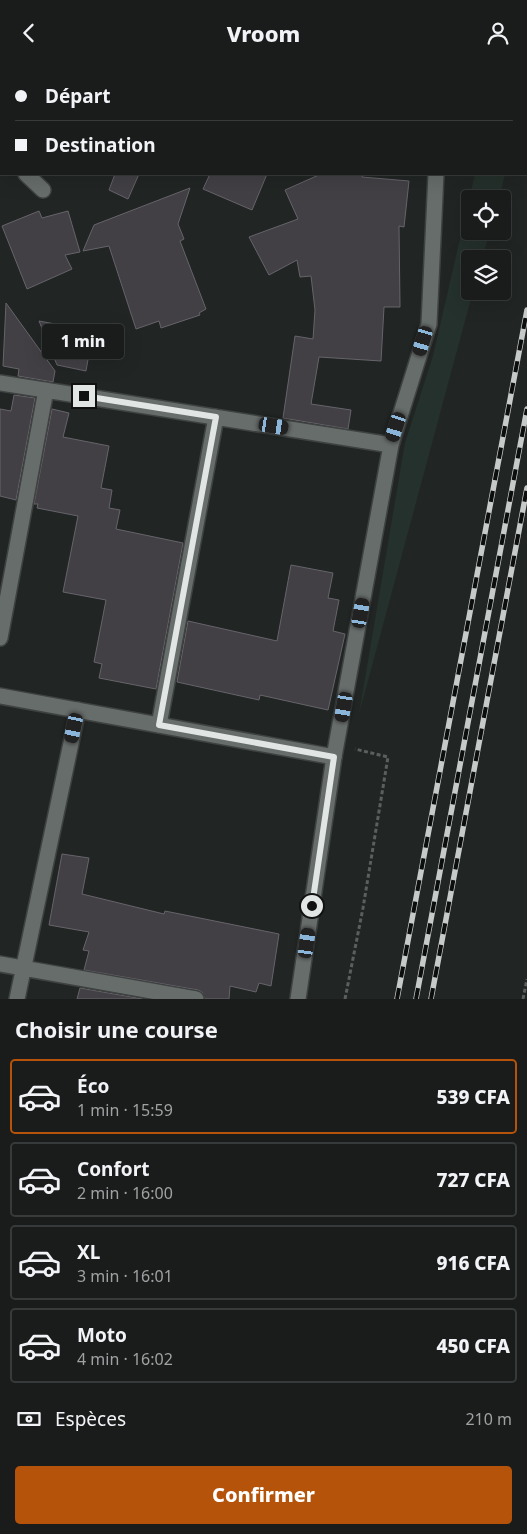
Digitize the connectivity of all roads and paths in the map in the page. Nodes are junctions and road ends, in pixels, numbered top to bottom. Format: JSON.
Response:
{"nodes":[{"id":1,"x":27,"y":175,"type":"edge"},
{"id":2,"x":436,"y":175,"type":"edge"},
{"id":3,"x":43,"y":191,"type":"dead end"},
{"id":4,"x":0,"y":383,"type":"edge"},
{"id":5,"x":46,"y":390,"type":"junction"},
{"id":6,"x":216,"y":417,"type":"junction"},
{"id":7,"x":391,"y":445,"type":"junction"},
{"id":8,"x":0,"y":638,"type":"edge"},
{"id":9,"x":0,"y":696,"type":"edge"},
{"id":10,"x":78,"y":710,"type":"junction"},
{"id":11,"x":159,"y":725,"type":"junction"},
{"id":12,"x":336,"y":751,"type":"junction"},
{"id":13,"x":0,"y":964,"type":"edge"},
{"id":14,"x":23,"y":968,"type":"junction"},
{"id":15,"x":527,"y":979,"type":"edge"},
{"id":16,"x":17,"y":999,"type":"edge"},
{"id":17,"x":196,"y":999,"type":"edge"},
{"id":18,"x":298,"y":999,"type":"edge"},
{"id":19,"x":345,"y":999,"type":"edge"},
{"id":20,"x":523,"y":999,"type":"edge"}],
"edges":[{"from":1,"to":3,"type":"street"},
{"from":2,"to":7,"type":"street"},
{"from":4,"to":5,"type":"street"},
{"from":5,"to":6,"type":"street"},
{"from":5,"to":8,"type":"street"},
{"from":6,"to":7,"type":"street"},
{"from":6,"to":11,"type":"street"},
{"from":7,"to":12,"type":"street"},
{"from":9,"to":10,"type":"street"},
{"from":10,"to":11,"type":"street"},
{"from":10,"to":14,"type":"street"},
{"from":11,"to":12,"type":"street"},
{"from":12,"to":18,"type":"street"},
{"from":12,"to":19,"type":"path"},
{"from":13,"to":14,"type":"street"},
{"from":14,"to":16,"type":"street"},
{"from":14,"to":17,"type":"street"},
{"from":15,"to":20,"type":"path"}]}
